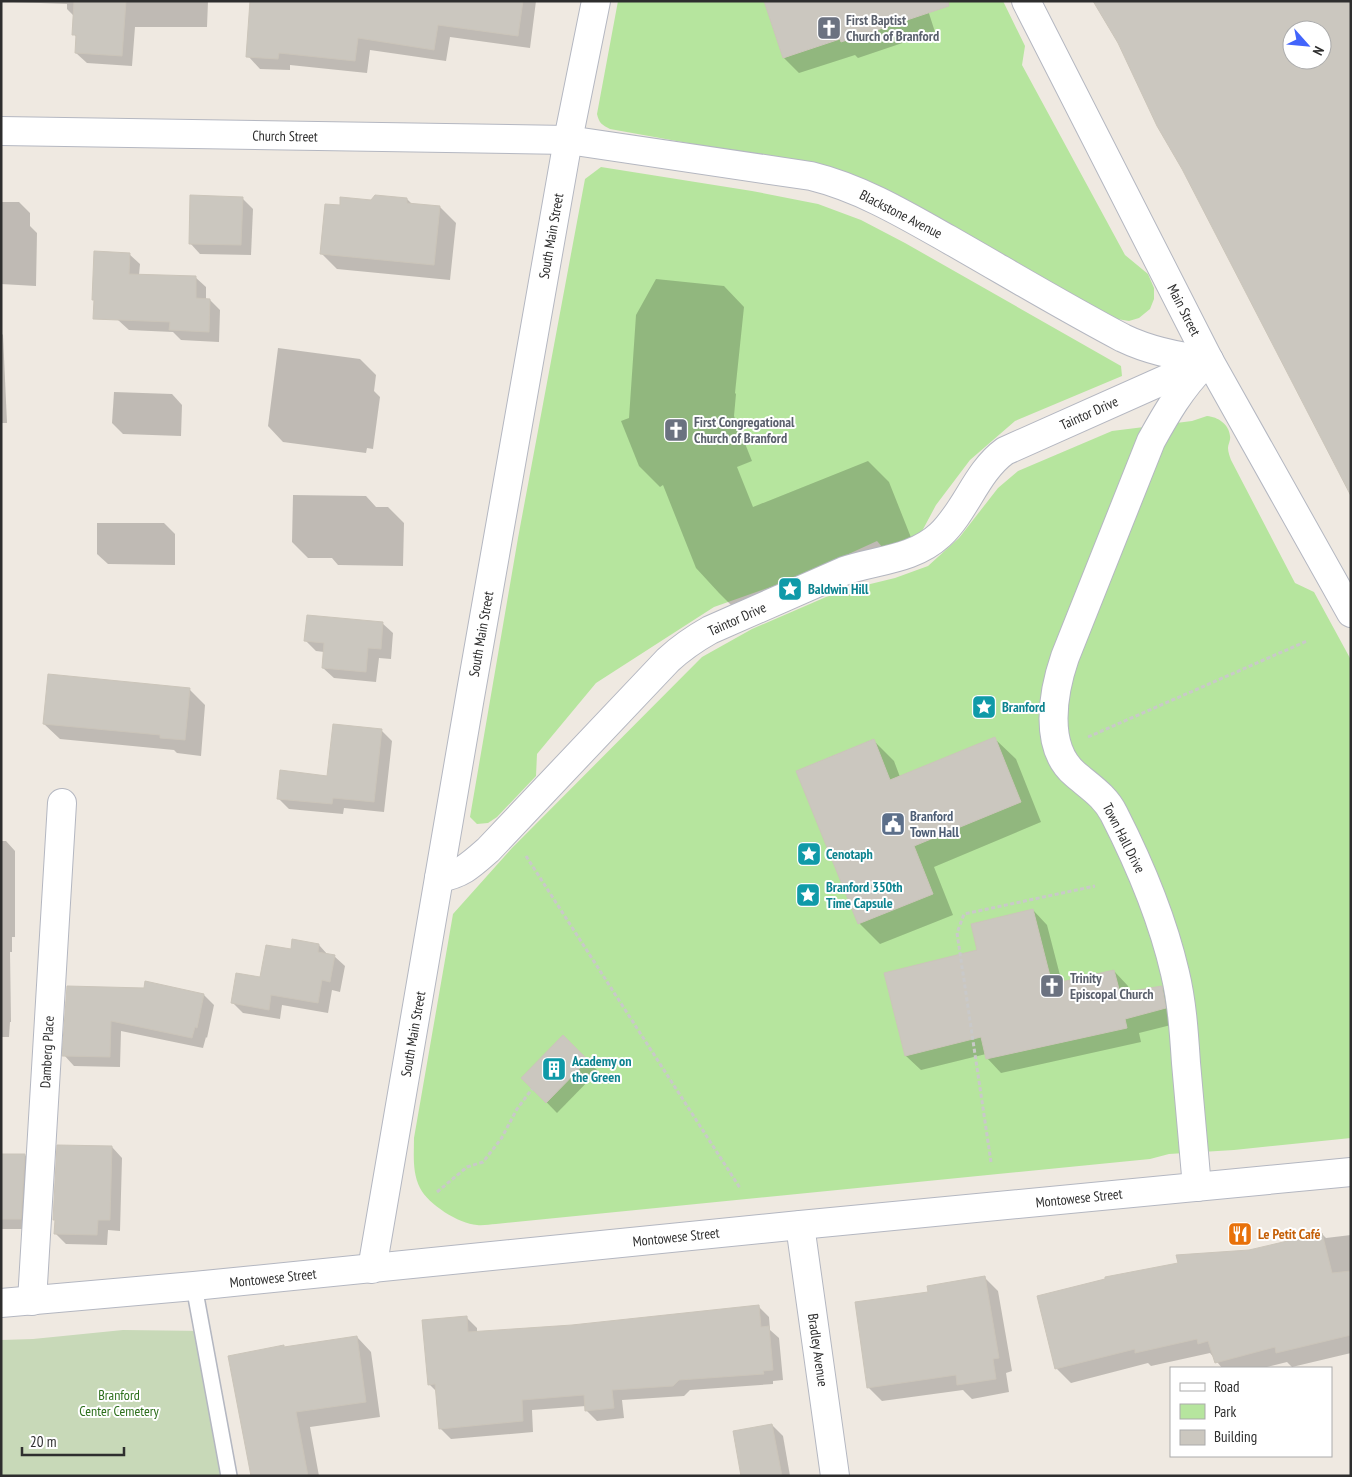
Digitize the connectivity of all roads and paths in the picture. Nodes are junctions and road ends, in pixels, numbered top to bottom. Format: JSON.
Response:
{"nodes":[{"id":1,"x":596,"y":1,"type":"edge"},
{"id":2,"x":1026,"y":1,"type":"edge"},
{"id":3,"x":1,"y":131,"type":"edge"},
{"id":4,"x":568,"y":140,"type":"junction"},
{"id":5,"x":1209,"y":360,"type":"junction"},
{"id":6,"x":1351,"y":614,"type":"edge"},
{"id":7,"x":1307,"y":641,"type":"dead end"},
{"id":8,"x":1086,"y":738,"type":"dead end"},
{"id":9,"x":62,"y":803,"type":"dead end"},
{"id":10,"x":525,"y":856,"type":"dead end"},
{"id":11,"x":439,"y":878,"type":"junction"},
{"id":12,"x":1095,"y":886,"type":"dead end"},
{"id":13,"x":532,"y":1089,"type":"dead end"},
{"id":14,"x":991,"y":1162,"type":"dead end"},
{"id":15,"x":1351,"y":1172,"type":"edge"},
{"id":16,"x":1197,"y":1187,"type":"junction"},
{"id":17,"x":740,"y":1188,"type":"dead end"},
{"id":18,"x":437,"y":1192,"type":"dead end"},
{"id":19,"x":800,"y":1225,"type":"junction"},
{"id":20,"x":372,"y":1269,"type":"junction"},
{"id":21,"x":194,"y":1286,"type":"junction"},
{"id":22,"x":32,"y":1301,"type":"junction"},
{"id":23,"x":1,"y":1302,"type":"edge"},
{"id":24,"x":229,"y":1476,"type":"edge"},
{"id":25,"x":836,"y":1476,"type":"edge"}],
"edges":[{"from":1,"to":4,"type":"street","name":"South Main Street"},
{"from":2,"to":5,"type":"street","name":"Main Street"},
{"from":3,"to":4,"type":"street","name":"Church Street"},
{"from":4,"to":5,"type":"street","name":"Blackstone Avenue"},
{"from":4,"to":11,"type":"street","name":"South Main Street"},
{"from":5,"to":6,"type":"street","name":"Main Street"},
{"from":5,"to":11,"type":"street","name":"Taintor Drive"},
{"from":5,"to":16,"type":"street","name":"Town Hall Drive"},
{"from":7,"to":8,"type":"path"},
{"from":9,"to":22,"type":"street","name":"Damberg Place"},
{"from":10,"to":17,"type":"path"},
{"from":11,"to":20,"type":"street","name":"South Main Street"},
{"from":12,"to":14,"type":"path"},
{"from":13,"to":18,"type":"path"},
{"from":15,"to":16,"type":"street","name":"Montowese Street"},
{"from":16,"to":19,"type":"street","name":"Montowese Street"},
{"from":19,"to":20,"type":"street","name":"Montowese Street"},
{"from":19,"to":25,"type":"street","name":"Bradley Avenue"},
{"from":20,"to":21,"type":"street","name":"Montowese Street"},
{"from":21,"to":22,"type":"street","name":"Montowese Street"},
{"from":21,"to":24,"type":"lane"},
{"from":22,"to":23,"type":"street","name":"Montowese Street"}]}
